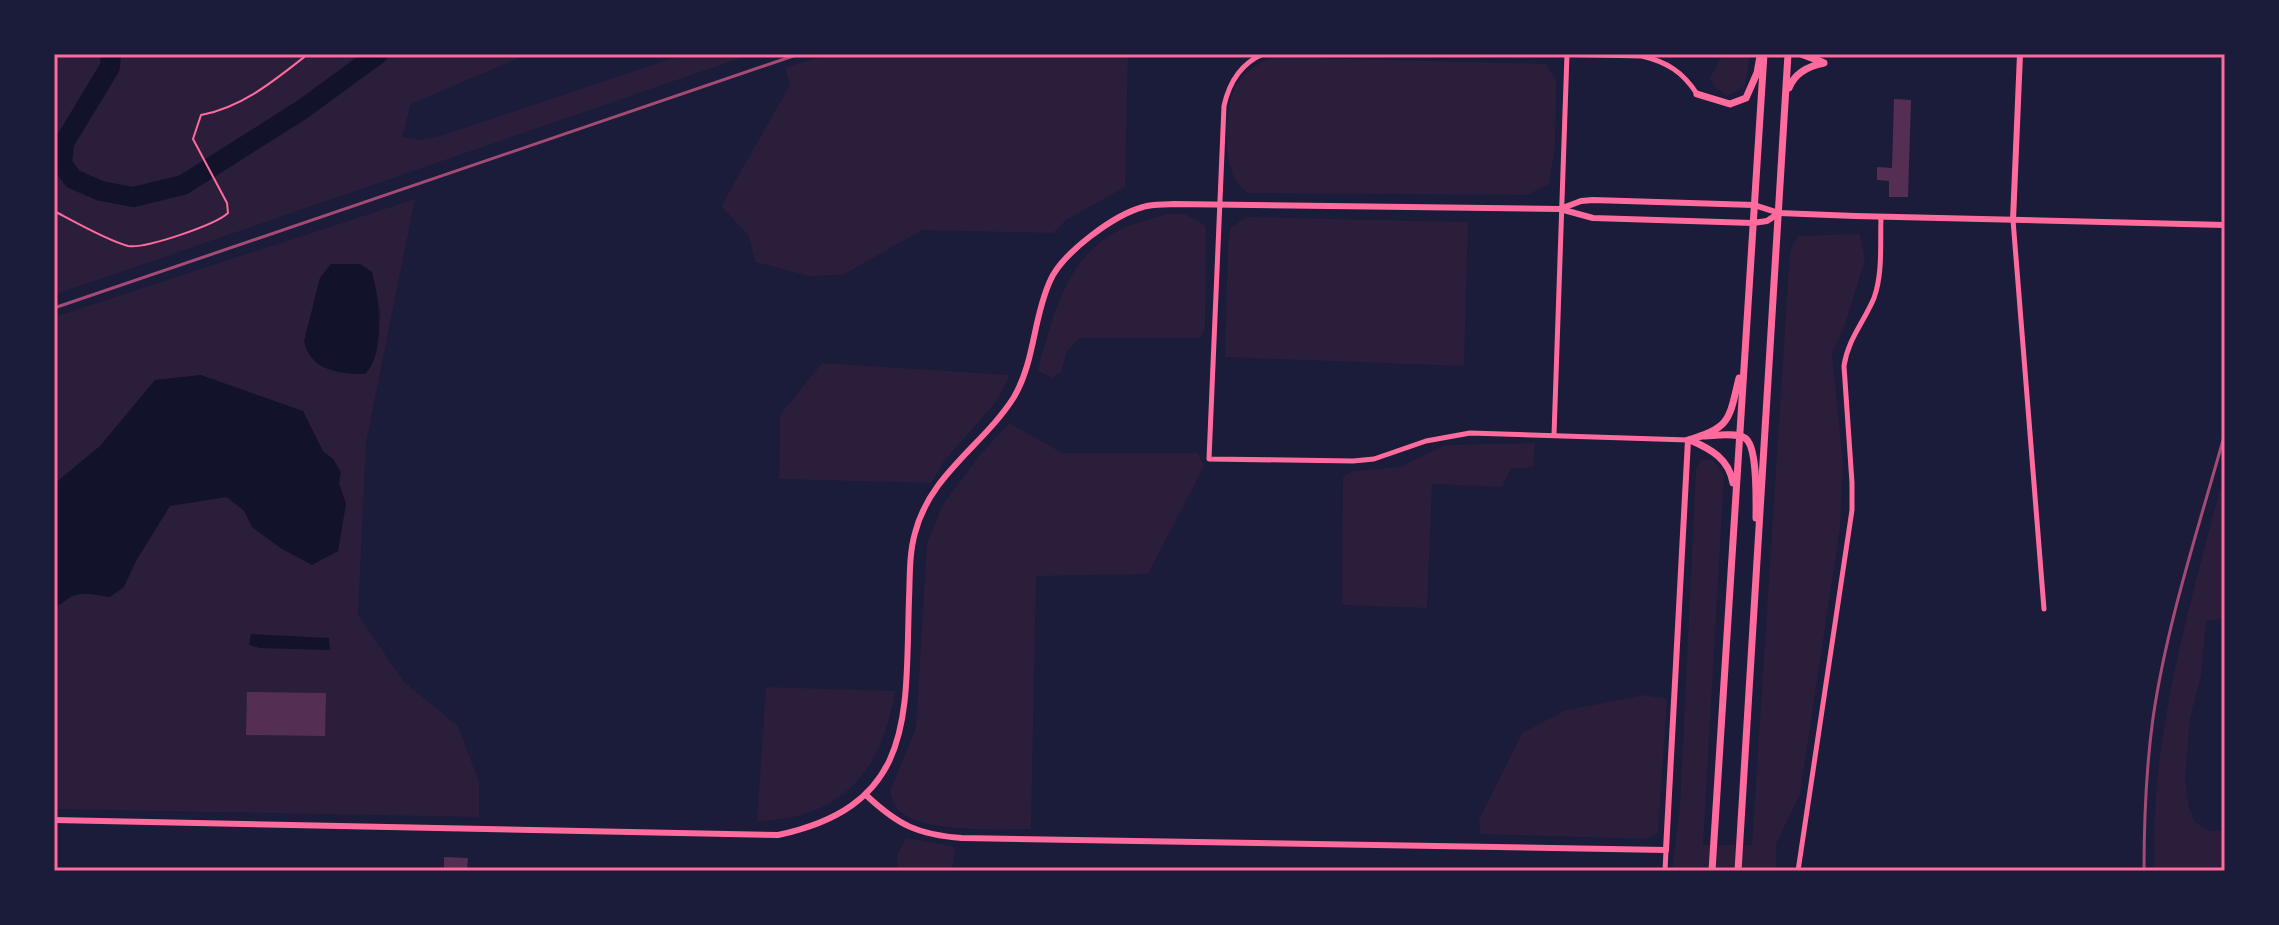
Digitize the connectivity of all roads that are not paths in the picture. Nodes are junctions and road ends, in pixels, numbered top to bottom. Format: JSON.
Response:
{"nodes":[{"id":1,"x":1263,"y":54,"type":"edge"},
{"id":2,"x":1553,"y":54,"type":"edge"},
{"id":3,"x":1567,"y":54,"type":"edge"},
{"id":4,"x":1762,"y":54,"type":"edge"},
{"id":5,"x":1788,"y":54,"type":"edge"},
{"id":6,"x":1801,"y":54,"type":"edge"},
{"id":7,"x":2020,"y":54,"type":"edge"},
{"id":8,"x":1697,"y":94,"type":"joint"},
{"id":9,"x":1786,"y":98,"type":"junction"},
{"id":10,"x":1220,"y":204,"type":"junction"},
{"id":11,"x":1754,"y":205,"type":"junction"},
{"id":12,"x":1560,"y":209,"type":"junction"},
{"id":13,"x":1779,"y":213,"type":"junction"},
{"id":14,"x":1881,"y":217,"type":"junction"},
{"id":15,"x":2013,"y":220,"type":"junction"},
{"id":16,"x":1753,"y":223,"type":"junction"},
{"id":17,"x":2225,"y":225,"type":"edge"},
{"id":18,"x":1743,"y":360,"type":"junction"},
{"id":19,"x":1554,"y":435,"type":"junction"},
{"id":20,"x":1701,"y":436,"type":"junction"},
{"id":21,"x":1739,"y":437,"type":"junction"},
{"id":22,"x":1688,"y":440,"type":"junction"},
{"id":23,"x":1735,"y":497,"type":"junction"},
{"id":24,"x":1755,"y":601,"type":"junction"},
{"id":25,"x":2044,"y":609,"type":"dead end"},
{"id":26,"x":866,"y":795,"type":"junction"},
{"id":27,"x":54,"y":820,"type":"edge"},
{"id":28,"x":1666,"y":850,"type":"junction"},
{"id":29,"x":1665,"y":871,"type":"edge"},
{"id":30,"x":1712,"y":871,"type":"edge"},
{"id":31,"x":1738,"y":871,"type":"edge"},
{"id":32,"x":1798,"y":871,"type":"edge"}],
"edges":[{"from":1,"to":10,"type":"street"},
{"from":2,"to":3,"type":"street"},
{"from":3,"to":8,"type":"street"},
{"from":3,"to":12,"type":"street"},
{"from":4,"to":8,"type":"main road"},
{"from":4,"to":11,"type":"main road"},
{"from":5,"to":9,"type":"main road"},
{"from":6,"to":9,"type":"main road"},
{"from":7,"to":15,"type":"street"},
{"from":9,"to":13,"type":"main road"},
{"from":10,"to":12,"type":"street"},
{"from":10,"to":19,"type":"street"},
{"from":10,"to":26,"type":"street"},
{"from":11,"to":12,"type":"street"},
{"from":11,"to":13,"type":"street"},
{"from":11,"to":16,"type":"main road"},
{"from":12,"to":16,"type":"street"},
{"from":12,"to":19,"type":"street"},
{"from":13,"to":14,"type":"street"},
{"from":13,"to":16,"type":"street"},
{"from":13,"to":24,"type":"main road"},
{"from":14,"to":15,"type":"street"},
{"from":14,"to":32,"type":"street"},
{"from":15,"to":17,"type":"street"},
{"from":15,"to":25,"type":"street"},
{"from":16,"to":18,"type":"main road"},
{"from":18,"to":20,"type":"main road"},
{"from":18,"to":21,"type":"main road"},
{"from":19,"to":22,"type":"street"},
{"from":20,"to":21,"type":"main road"},
{"from":20,"to":22,"type":"main road"},
{"from":21,"to":23,"type":"main road"},
{"from":21,"to":24,"type":"main road"},
{"from":22,"to":23,"type":"main road"},
{"from":22,"to":28,"type":"street"},
{"from":23,"to":30,"type":"main road"},
{"from":24,"to":31,"type":"main road"},
{"from":26,"to":27,"type":"street"},
{"from":26,"to":28,"type":"street"},
{"from":28,"to":29,"type":"street"}]}
